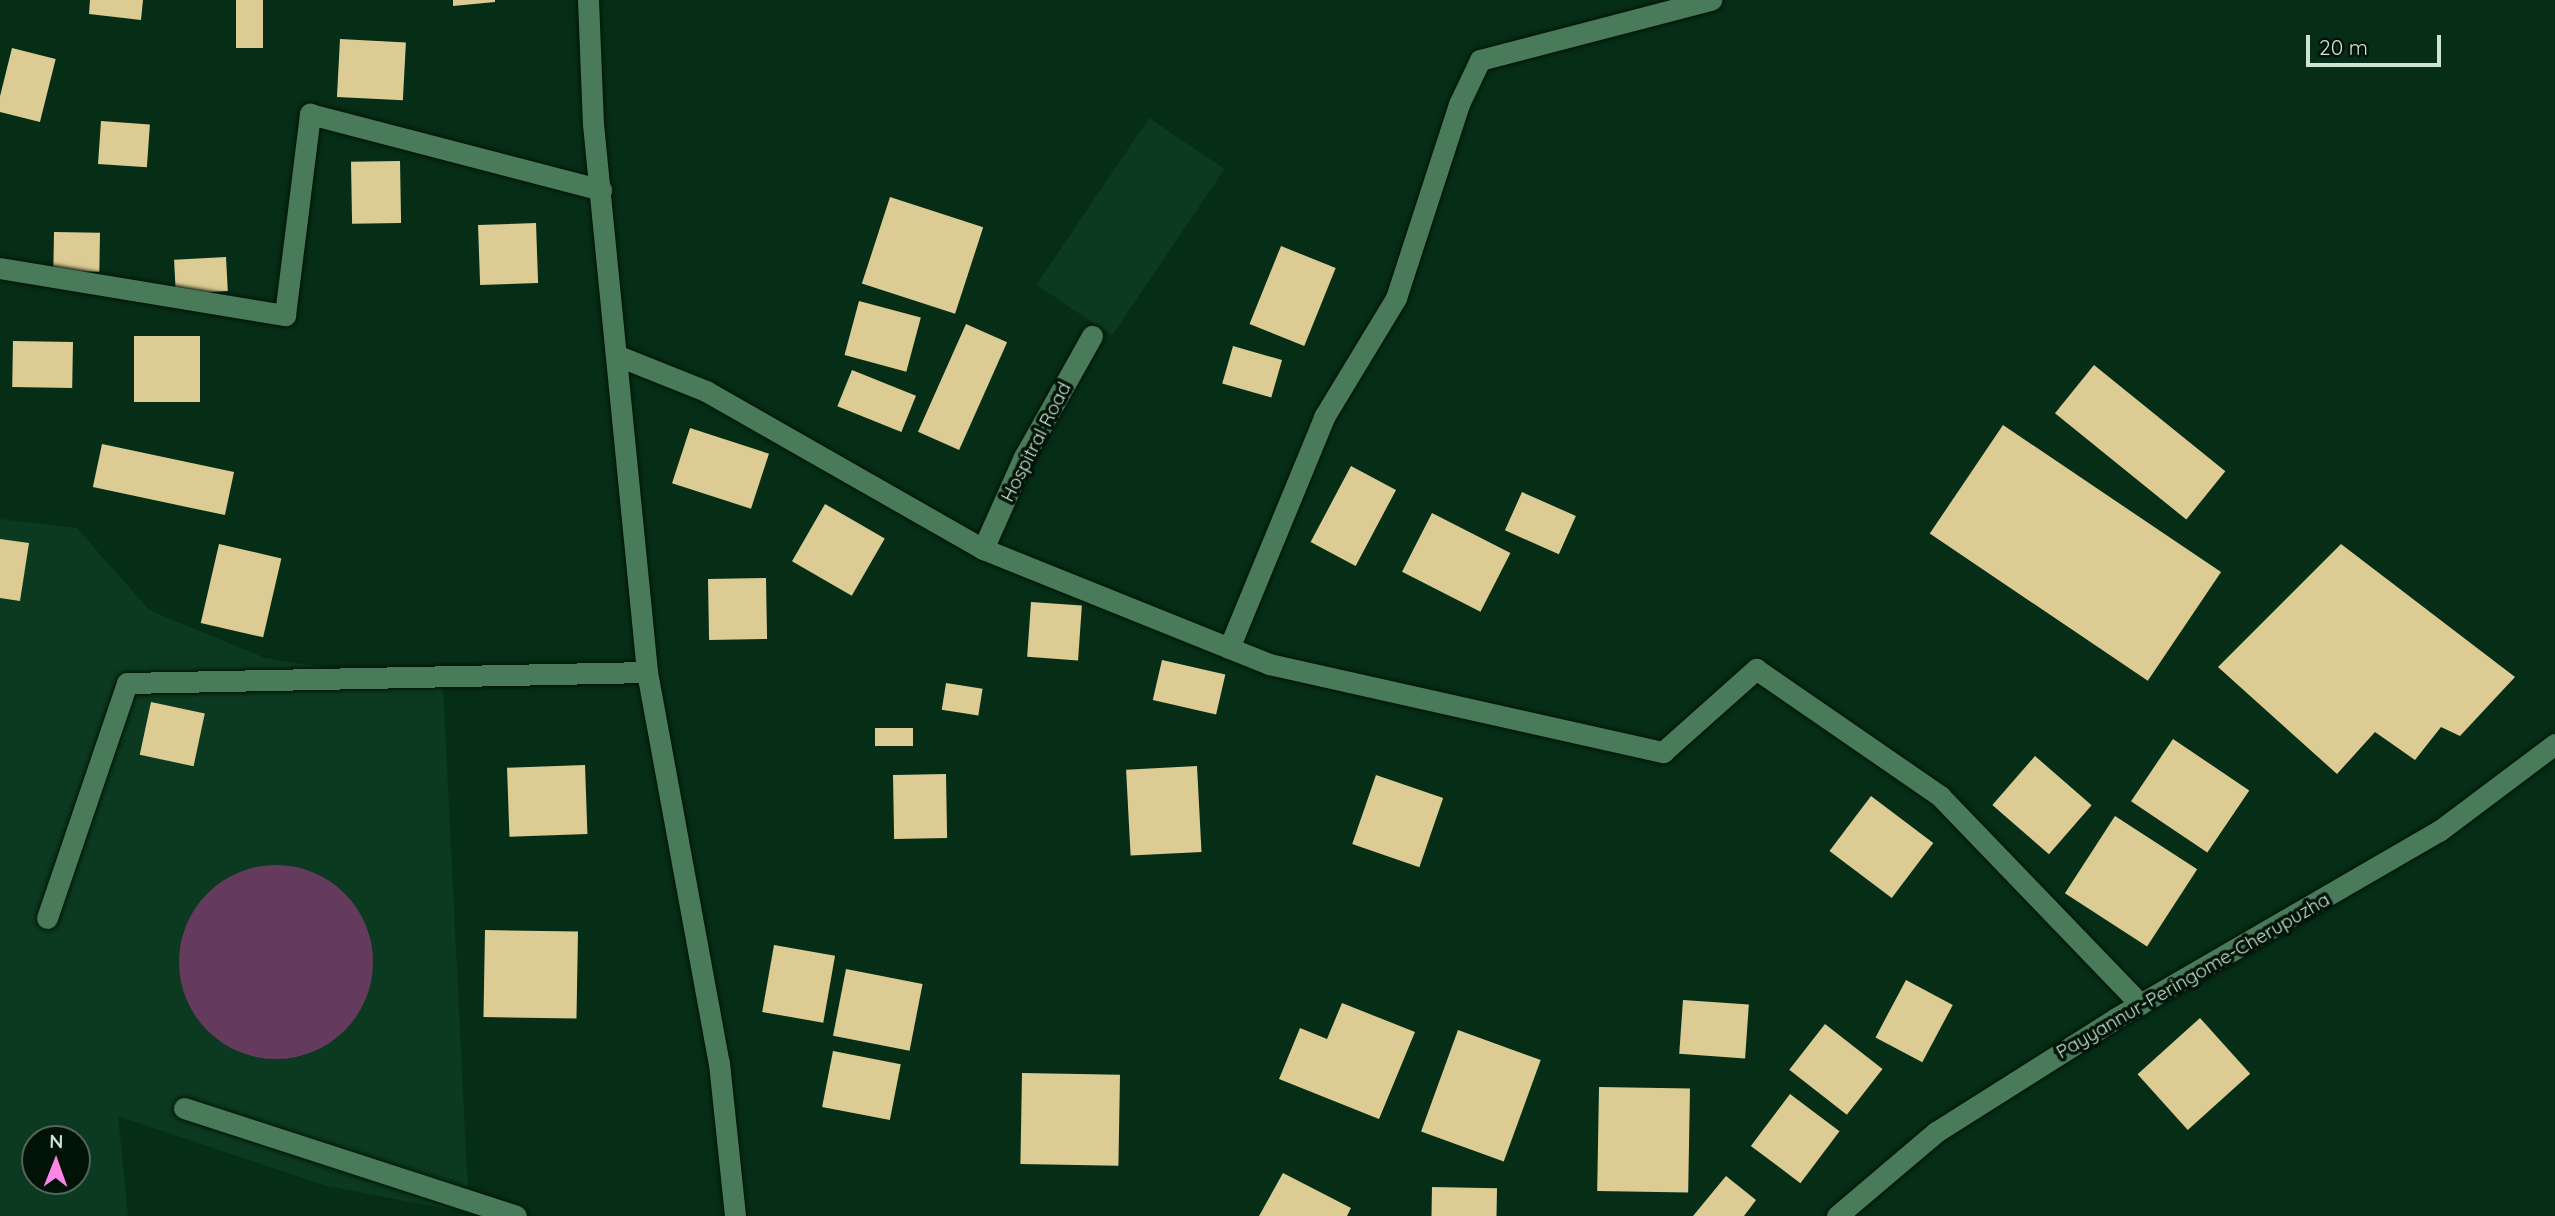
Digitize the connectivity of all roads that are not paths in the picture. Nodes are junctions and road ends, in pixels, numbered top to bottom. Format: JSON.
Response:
{"nodes":[{"id":1,"x":588,"y":0,"type":"edge"},
{"id":2,"x":1711,"y":0,"type":"edge"},
{"id":3,"x":601,"y":190,"type":"junction"},
{"id":4,"x":0,"y":268,"type":"edge"},
{"id":5,"x":1092,"y":336,"type":"dead end"},
{"id":6,"x":618,"y":356,"type":"junction"},
{"id":7,"x":983,"y":550,"type":"junction"},
{"id":8,"x":1229,"y":648,"type":"junction"},
{"id":9,"x":647,"y":672,"type":"junction"},
{"id":10,"x":2555,"y":744,"type":"edge"},
{"id":11,"x":47,"y":918,"type":"dead end"},
{"id":12,"x":2140,"y":1004,"type":"junction"},
{"id":13,"x":184,"y":1108,"type":"dead end"},
{"id":14,"x":516,"y":1216,"type":"edge"},
{"id":15,"x":735,"y":1216,"type":"edge"},
{"id":16,"x":1837,"y":1216,"type":"edge"}],
"edges":[{"from":1,"to":3,"type":"street"},
{"from":2,"to":8,"type":"street"},
{"from":3,"to":4,"type":"street"},
{"from":3,"to":6,"type":"street"},
{"from":5,"to":7,"type":"street","name":"Hospitral Road"},
{"from":6,"to":7,"type":"street"},
{"from":6,"to":9,"type":"street"},
{"from":7,"to":8,"type":"street"},
{"from":8,"to":12,"type":"street"},
{"from":9,"to":11,"type":"street"},
{"from":9,"to":15,"type":"street"},
{"from":10,"to":12,"type":"street","name":"Payyannur-Peringome-Cherupuzha"},
{"from":12,"to":16,"type":"street","name":"Payyannur-Peringome-Cherupuzha"},
{"from":13,"to":14,"type":"street"}]}
